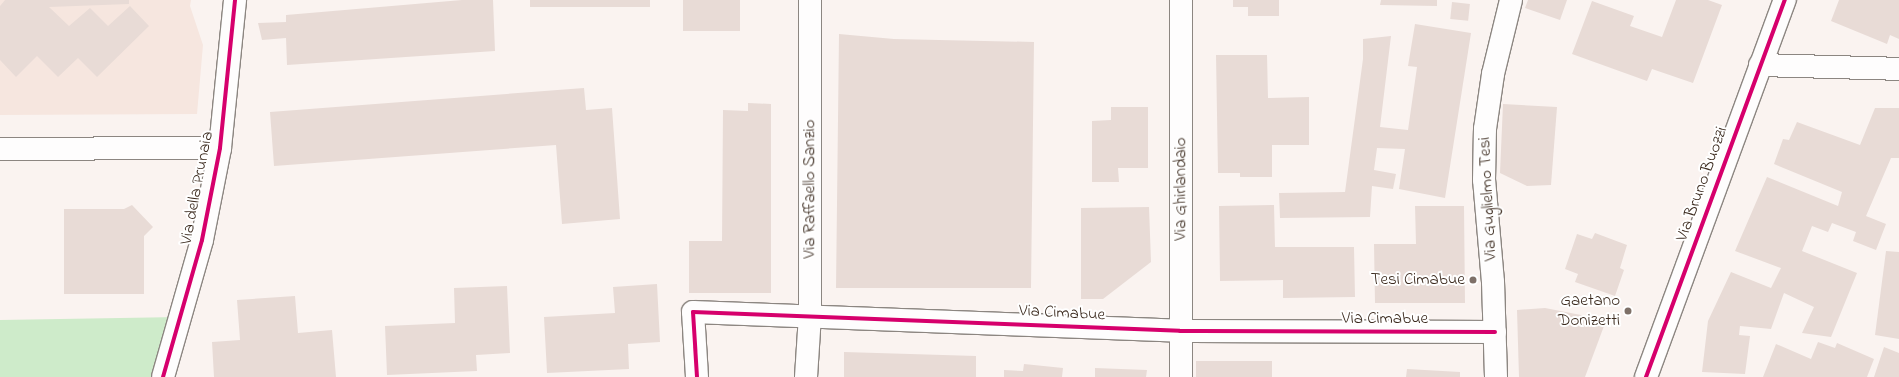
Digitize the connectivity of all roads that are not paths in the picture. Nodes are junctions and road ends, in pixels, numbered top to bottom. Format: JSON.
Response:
{"nodes":[{"id":1,"x":235,"y":0,"type":"edge"},
{"id":2,"x":810,"y":0,"type":"edge"},
{"id":3,"x":1181,"y":0,"type":"edge"},
{"id":4,"x":1511,"y":0,"type":"edge"},
{"id":5,"x":1785,"y":0,"type":"edge"},
{"id":6,"x":1760,"y":65,"type":"junction"},
{"id":7,"x":1899,"y":68,"type":"edge"},
{"id":8,"x":220,"y":148,"type":"junction"},
{"id":9,"x":0,"y":149,"type":"edge"},
{"id":10,"x":810,"y":315,"type":"junction"},
{"id":11,"x":1180,"y":331,"type":"junction"},
{"id":12,"x":1494,"y":332,"type":"junction"},
{"id":13,"x":163,"y":377,"type":"edge"},
{"id":14,"x":697,"y":377,"type":"edge"},
{"id":15,"x":806,"y":377,"type":"edge"},
{"id":16,"x":1181,"y":377,"type":"edge"},
{"id":17,"x":1496,"y":377,"type":"edge"},
{"id":18,"x":1646,"y":377,"type":"edge"}],
"edges":[{"from":1,"to":8,"type":"street","name":"Via della Prunaia"},
{"from":2,"to":10,"type":"street","name":"Via Raffaello Sanzio"},
{"from":3,"to":11,"type":"street","name":"Via Ghirlandaio"},
{"from":4,"to":12,"type":"street","name":"Via Guglielmo Tesi"},
{"from":5,"to":6,"type":"street","name":"Via Bruno Buozzi"},
{"from":6,"to":7,"type":"street"},
{"from":6,"to":18,"type":"street","name":"Via Bruno Buozzi"},
{"from":8,"to":9,"type":"street"},
{"from":8,"to":13,"type":"street","name":"Via della Prunaia"},
{"from":10,"to":11,"type":"street","name":"Via Cimabue"},
{"from":10,"to":14,"type":"street","name":"Via Cimabue"},
{"from":10,"to":15,"type":"street","name":"Via Raffaello Sanzio"},
{"from":11,"to":12,"type":"street","name":"Via Cimabue"},
{"from":11,"to":16,"type":"street","name":"Via Ghirlandaio"},
{"from":12,"to":17,"type":"street","name":"Via Guglielmo Tesi"}]}
